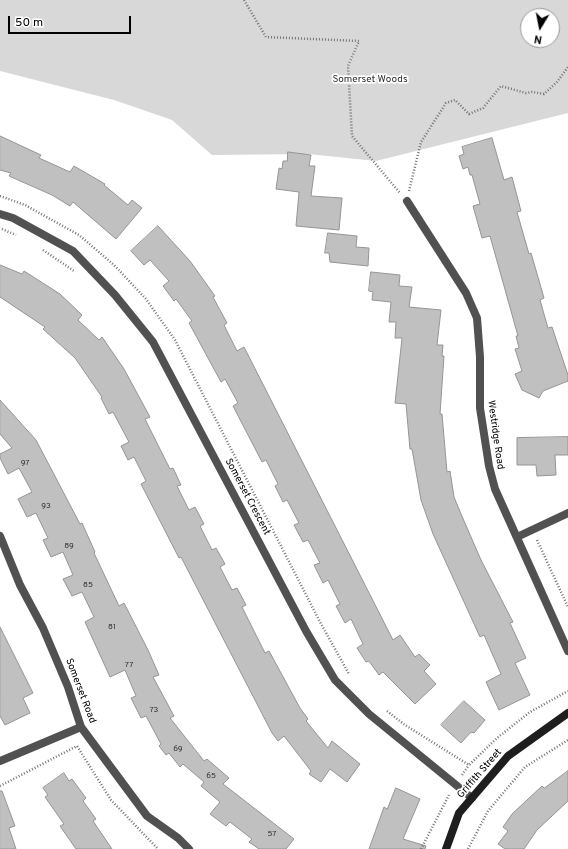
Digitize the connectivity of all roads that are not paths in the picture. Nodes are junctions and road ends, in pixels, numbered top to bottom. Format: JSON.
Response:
{"nodes":[{"id":1,"x":407,"y":201,"type":"road end"},
{"id":2,"x":0,"y":214,"type":"edge"},
{"id":3,"x":568,"y":513,"type":"edge"},
{"id":4,"x":0,"y":536,"type":"edge"},
{"id":5,"x":517,"y":537,"type":"junction"},
{"id":6,"x":568,"y":651,"type":"edge"},
{"id":7,"x":568,"y":713,"type":"edge"},
{"id":8,"x":81,"y":727,"type":"junction"},
{"id":9,"x":0,"y":761,"type":"edge"},
{"id":10,"x":472,"y":798,"type":"junction"},
{"id":11,"x":189,"y":849,"type":"edge"},
{"id":12,"x":446,"y":849,"type":"edge"}],
"edges":[{"from":1,"to":5,"type":"street","name":"Westridge Road"},
{"from":2,"to":10,"type":"street","name":"Somerset Crescent"},
{"from":3,"to":5,"type":"street"},
{"from":4,"to":8,"type":"street","name":"Somerset Road"},
{"from":5,"to":6,"type":"street","name":"Westridge Road"},
{"from":7,"to":10,"type":"street","name":"Griffith Street"},
{"from":8,"to":9,"type":"street"},
{"from":8,"to":11,"type":"street","name":"Somerset Road"},
{"from":10,"to":12,"type":"street","name":"Griffith Street"}]}
